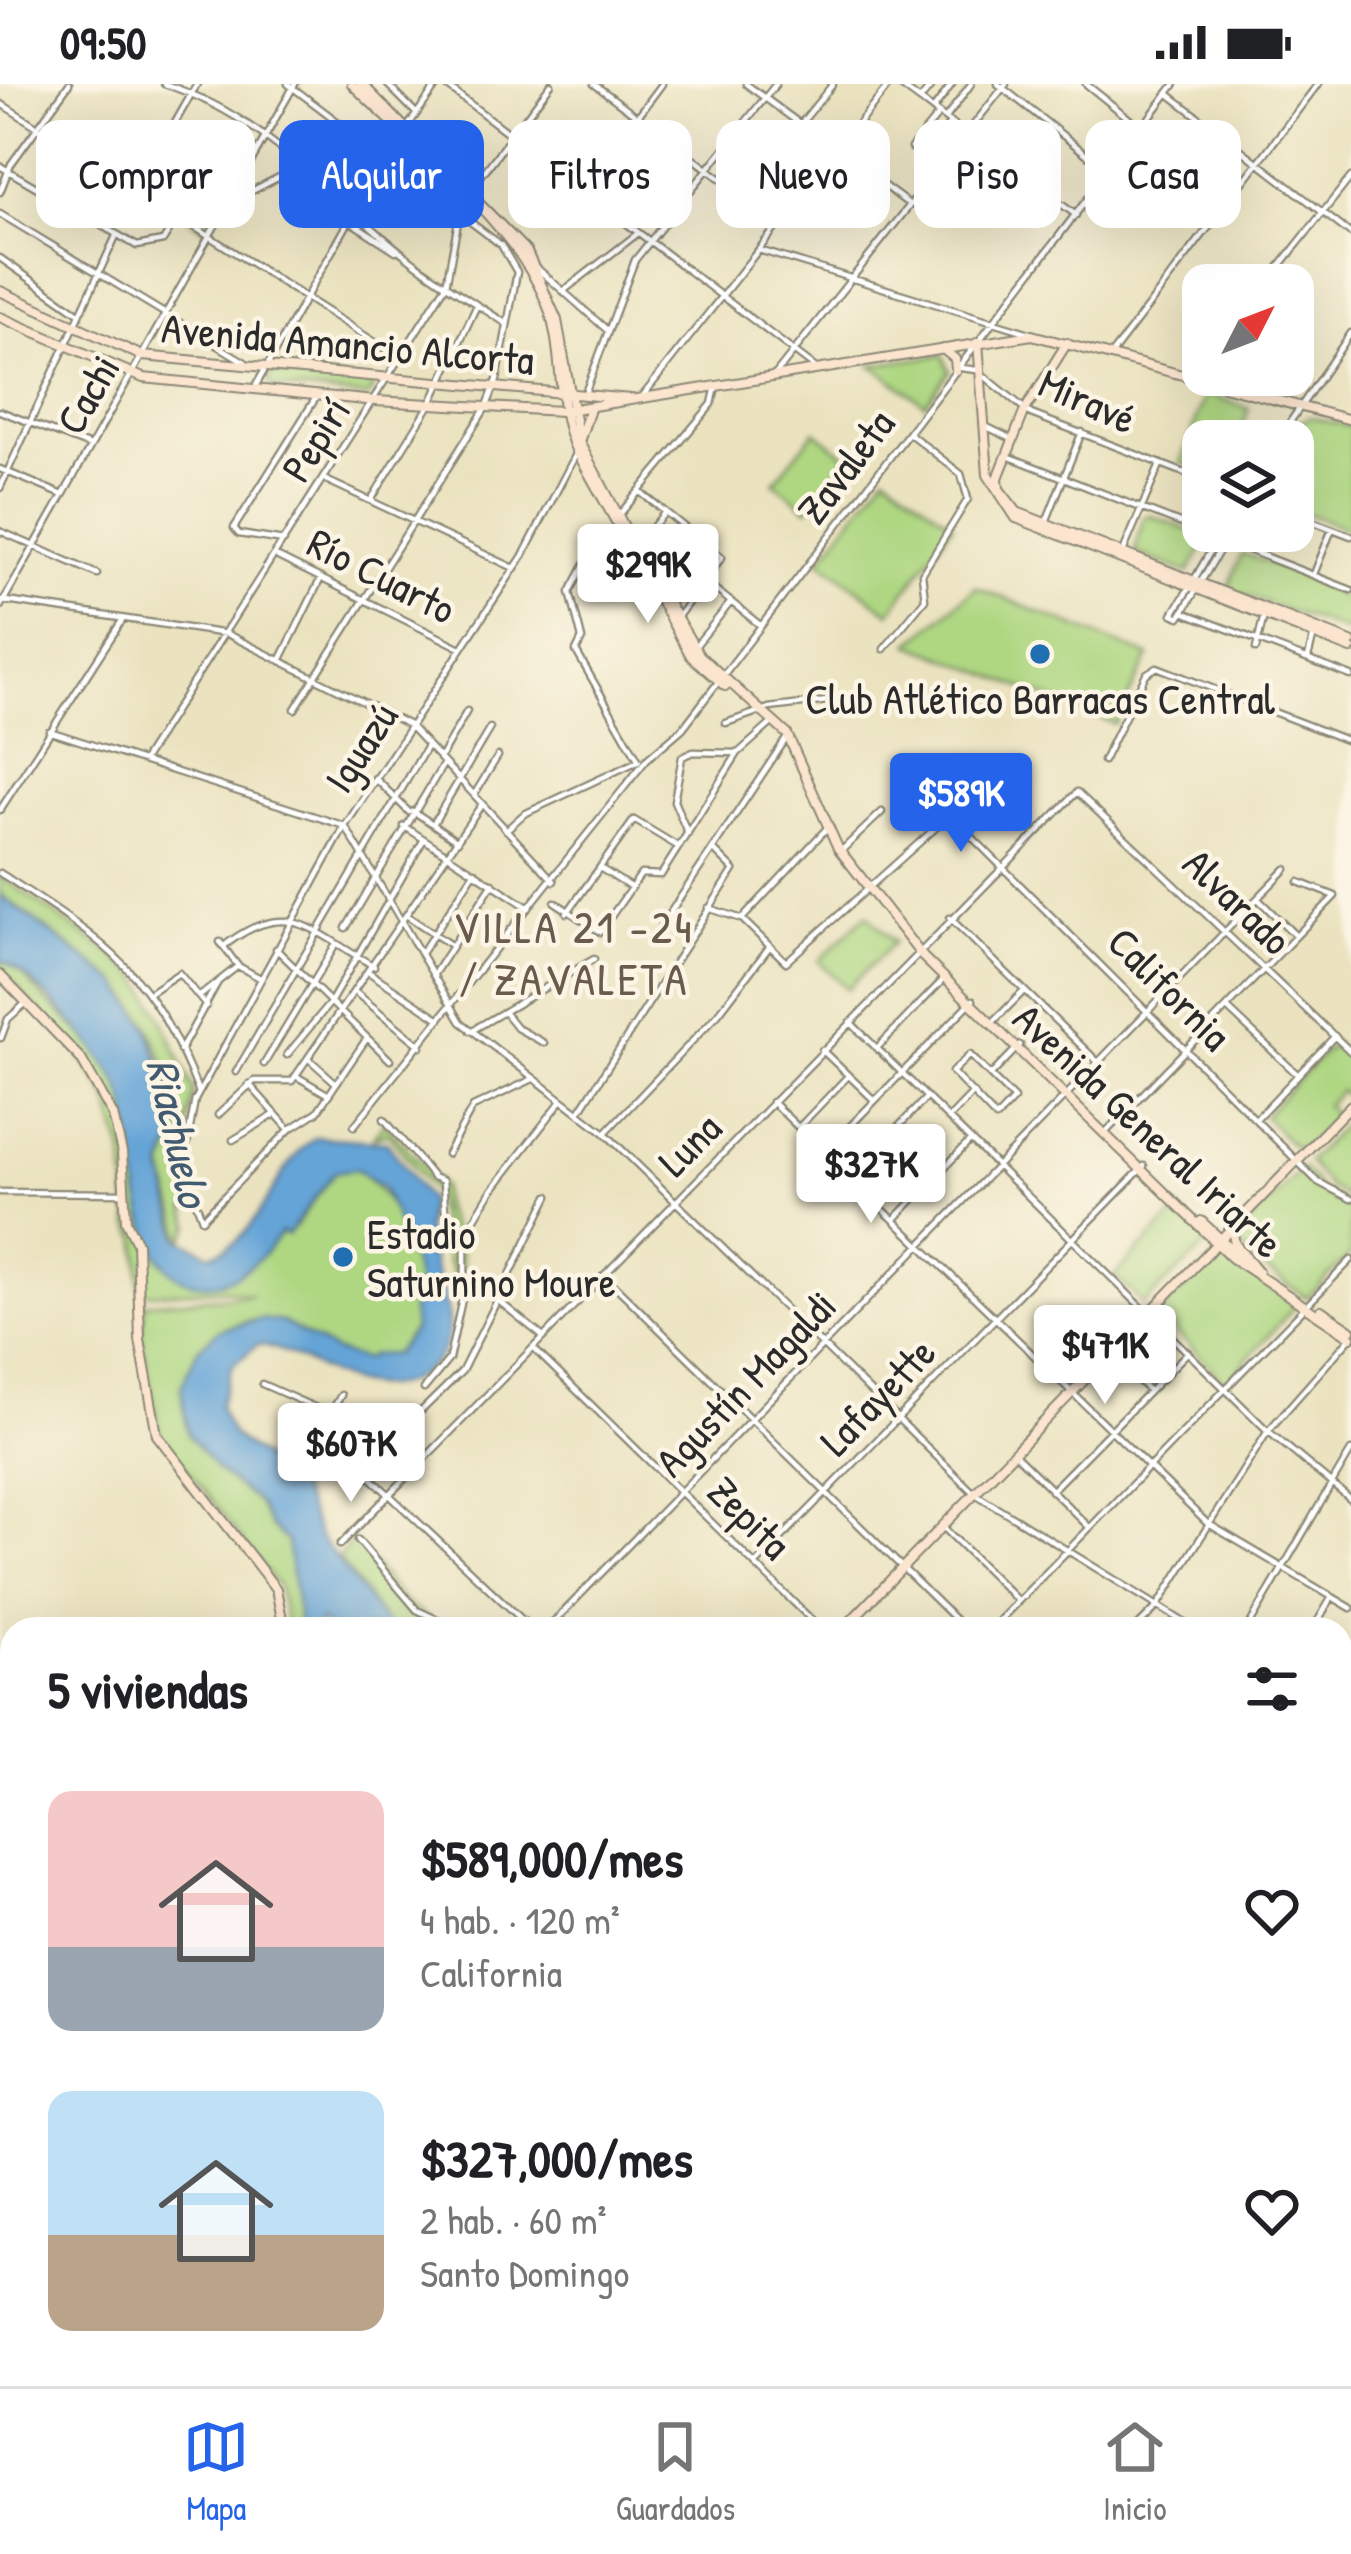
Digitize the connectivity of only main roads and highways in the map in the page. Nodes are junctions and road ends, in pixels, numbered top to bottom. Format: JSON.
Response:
{"nodes":[{"id":1,"x":352,"y":84,"type":"edge"},
{"id":2,"x":362,"y":84,"type":"edge"},
{"id":3,"x":392,"y":120,"type":"edge"},
{"id":4,"x":394,"y":120,"type":"edge"},
{"id":5,"x":484,"y":212,"type":"edge"},
{"id":6,"x":0,"y":291,"type":"edge"},
{"id":7,"x":0,"y":317,"type":"edge"},
{"id":8,"x":978,"y":342,"type":"junction"},
{"id":9,"x":1067,"y":343,"type":"junction"},
{"id":10,"x":942,"y":348,"type":"junction"},
{"id":11,"x":233,"y":366,"type":"junction"},
{"id":12,"x":956,"y":370,"type":"road end"},
{"id":13,"x":230,"y":388,"type":"junction"},
{"id":14,"x":563,"y":391,"type":"junction"},
{"id":15,"x":585,"y":393,"type":"junction"},
{"id":16,"x":636,"y":399,"type":"junction"},
{"id":17,"x":590,"y":409,"type":"junction"},
{"id":18,"x":566,"y":411,"type":"junction"},
{"id":19,"x":1351,"y":420,"type":"edge"},
{"id":20,"x":578,"y":447,"type":"junction"},
{"id":21,"x":616,"y":518,"type":"junction"},
{"id":22,"x":1043,"y":527,"type":"junction"},
{"id":23,"x":634,"y":551,"type":"junction"},
{"id":24,"x":1195,"y":585,"type":"junction"},
{"id":25,"x":1351,"y":645,"type":"edge"},
{"id":26,"x":760,"y":710,"type":"junction"},
{"id":27,"x":797,"y":758,"type":"junction"},
{"id":28,"x":919,"y":950,"type":"junction"},
{"id":29,"x":0,"y":975,"type":"edge"},
{"id":30,"x":972,"y":1001,"type":"junction"},
{"id":31,"x":1351,"y":1106,"type":"edge"},
{"id":32,"x":1233,"y":1228,"type":"junction"},
{"id":33,"x":1219,"y":1242,"type":"junction"},
{"id":34,"x":1259,"y":1272,"type":"junction"},
{"id":35,"x":1308,"y":1304,"type":"junction"},
{"id":36,"x":1351,"y":1335,"type":"edge"},
{"id":37,"x":282,"y":1617,"type":"edge"},
{"id":38,"x":855,"y":1617,"type":"edge"}],
"edges":[{"from":1,"to":3,"type":"main road"},
{"from":2,"to":4,"type":"main road"},
{"from":5,"to":14,"type":"main road","name":"Avenida General Iriarte"},
{"from":6,"to":11,"type":"main road","name":"Avenida Amancio Alcorta"},
{"from":7,"to":13,"type":"main road","name":"Avenida Amancio Alcorta"},
{"from":8,"to":9,"type":"main road","name":"Avenida Amancio Alcorta"},
{"from":8,"to":10,"type":"main road","name":"Avenida Amancio Alcorta"},
{"from":8,"to":22,"type":"main road"},
{"from":9,"to":19,"type":"main road","name":"Avenida Amancio Alcorta"},
{"from":9,"to":22,"type":"main road"},
{"from":10,"to":12,"type":"main road"},
{"from":10,"to":16,"type":"main road","name":"Avenida Amancio Alcorta"},
{"from":11,"to":13,"type":"main road"},
{"from":11,"to":14,"type":"main road","name":"Avenida Amancio Alcorta"},
{"from":13,"to":18,"type":"main road","name":"Avenida Amancio Alcorta"},
{"from":14,"to":15,"type":"main road","name":"Avenida Amancio Alcorta"},
{"from":14,"to":18,"type":"main road","name":"Avenida General Iriarte"},
{"from":15,"to":16,"type":"main road","name":"Avenida Amancio Alcorta"},
{"from":15,"to":17,"type":"main road"},
{"from":16,"to":17,"type":"main road","name":"Avenida Amancio Alcorta"},
{"from":17,"to":18,"type":"main road","name":"Avenida Amancio Alcorta"},
{"from":17,"to":20,"type":"main road","name":"Iguazú"},
{"from":18,"to":20,"type":"main road","name":"Avenida General Iriarte"},
{"from":20,"to":21,"type":"main road","name":"Avenida General Iriarte"},
{"from":21,"to":23,"type":"main road","name":"Avenida General Iriarte"},
{"from":21,"to":23,"type":"main road","name":"Avenida General Iriarte"},
{"from":22,"to":24,"type":"main road"},
{"from":23,"to":26,"type":"main road","name":"Avenida General Iriarte"},
{"from":24,"to":25,"type":"main road"},
{"from":24,"to":25,"type":"main road"},
{"from":26,"to":27,"type":"main road","name":"Avenida General Iriarte"},
{"from":26,"to":27,"type":"main road","name":"Avenida General Iriarte"},
{"from":27,"to":28,"type":"main road","name":"Avenida General Iriarte"},
{"from":28,"to":30,"type":"main road","name":"Avenida General Iriarte"},
{"from":28,"to":30,"type":"main road","name":"Avenida General Iriarte"},
{"from":29,"to":37,"type":"main road"},
{"from":30,"to":33,"type":"main road","name":"Avenida General Iriarte"},
{"from":31,"to":32,"type":"main road"},
{"from":32,"to":33,"type":"main road"},
{"from":32,"to":34,"type":"main road"},
{"from":33,"to":34,"type":"main road","name":"Avenida General Iriarte"},
{"from":33,"to":35,"type":"main road","name":"Avenida General Iriarte"},
{"from":33,"to":38,"type":"main road"},
{"from":34,"to":35,"type":"main road","name":"Avenida General Iriarte"},
{"from":35,"to":36,"type":"main road","name":"Avenida General Iriarte"}]}
